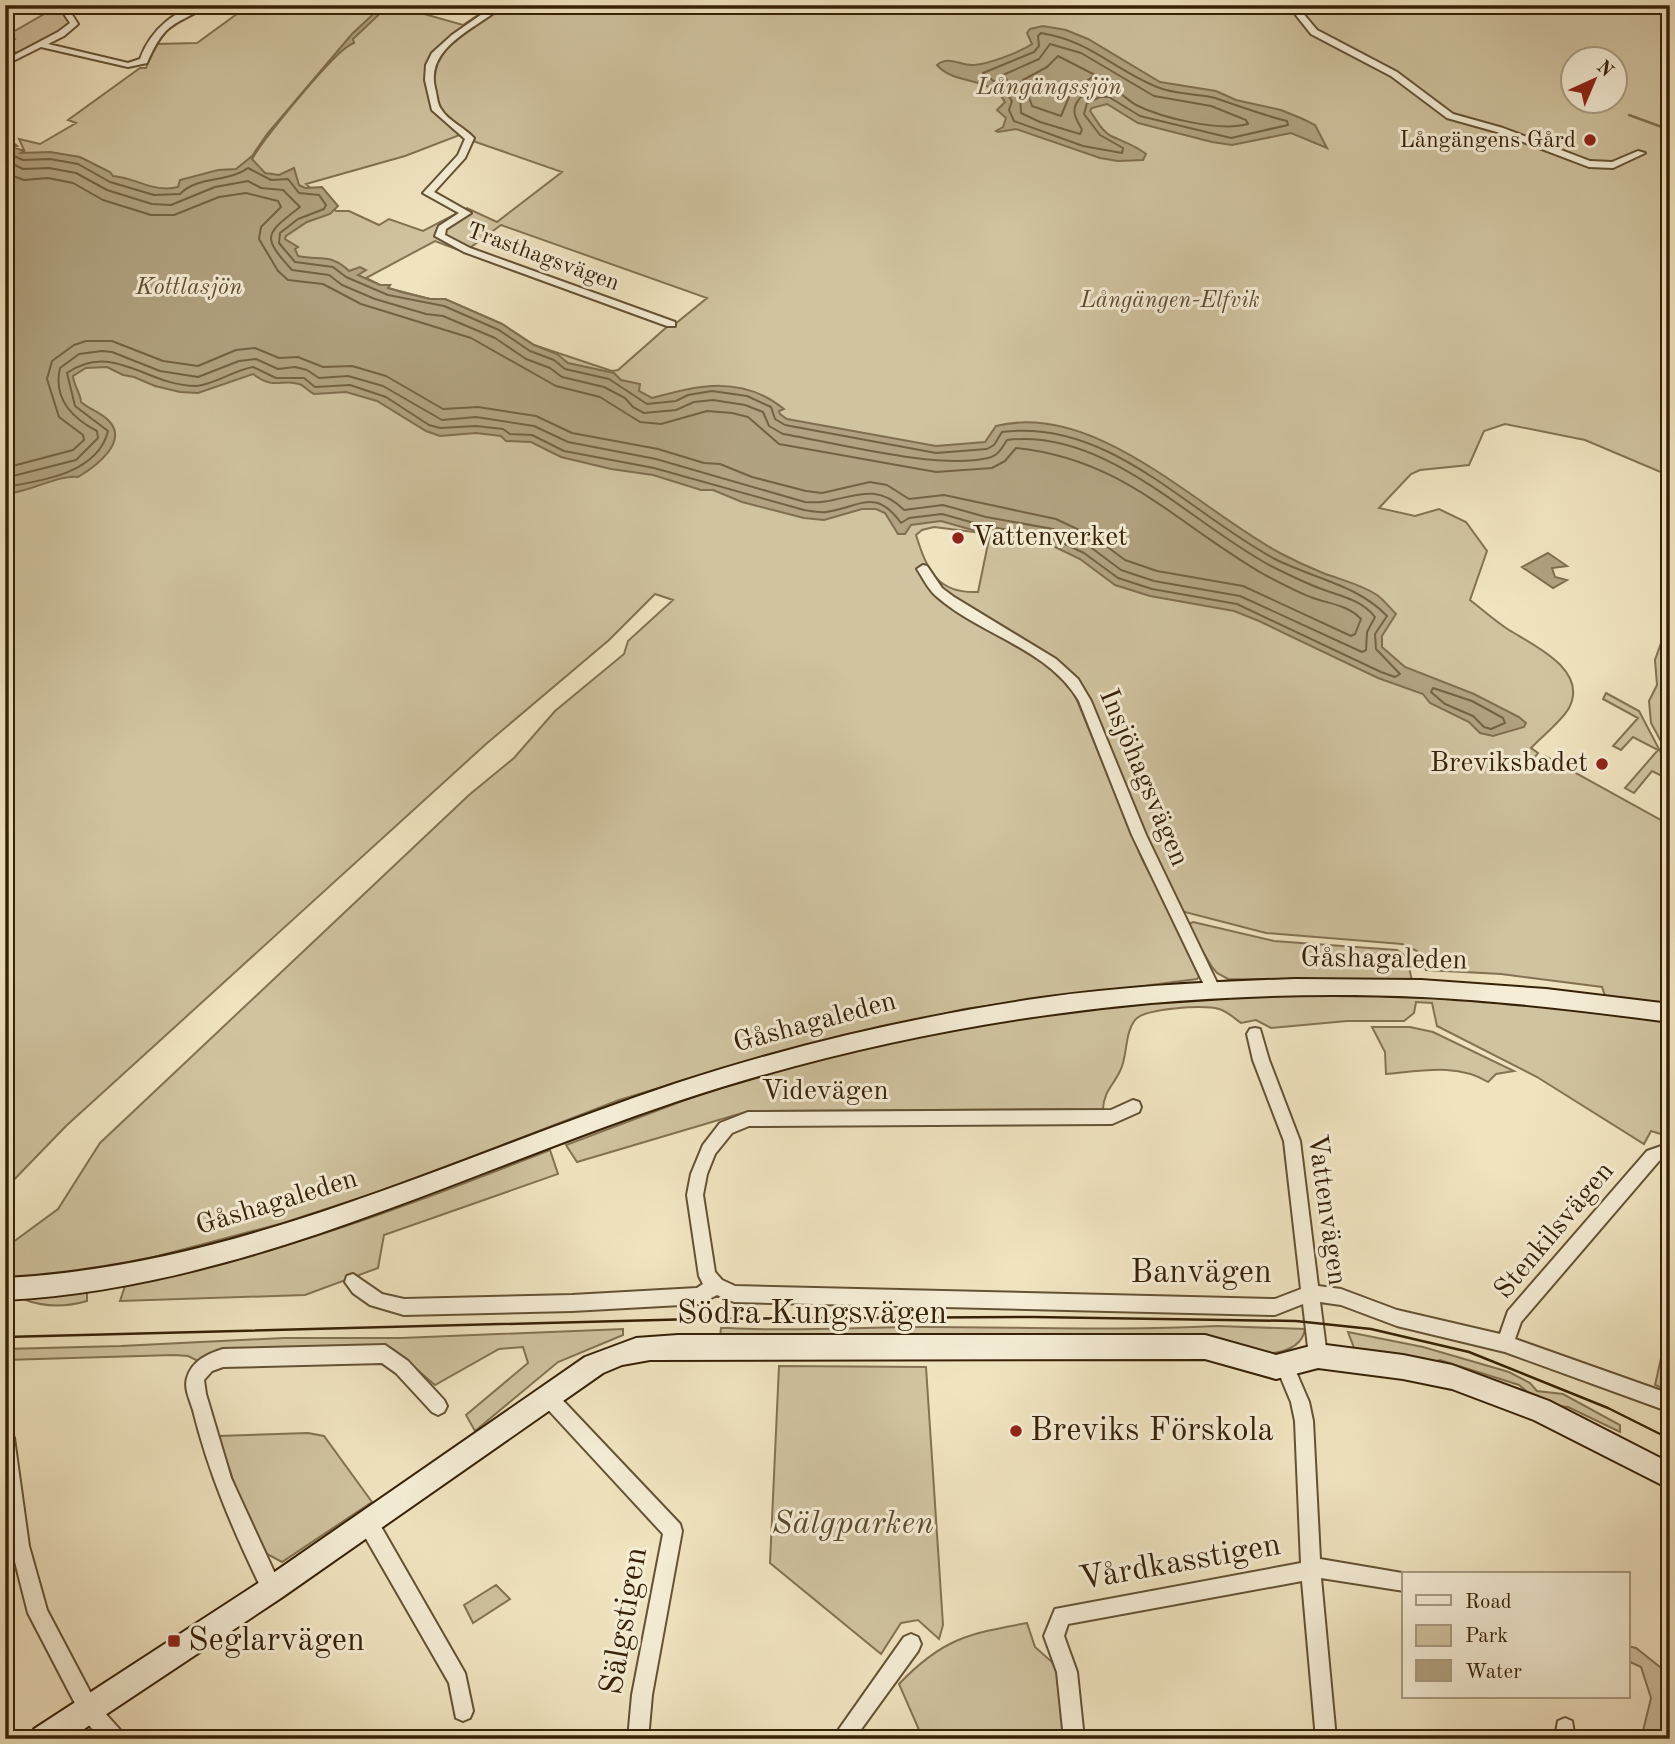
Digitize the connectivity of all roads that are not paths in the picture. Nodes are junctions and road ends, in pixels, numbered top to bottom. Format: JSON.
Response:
{"nodes":[{"id":1,"x":12,"y":5,"type":"edge"},
{"id":2,"x":62,"y":5,"type":"edge"},
{"id":3,"x":205,"y":5,"type":"edge"},
{"id":4,"x":499,"y":5,"type":"edge"},
{"id":5,"x":1292,"y":5,"type":"edge"},
{"id":6,"x":5,"y":8,"type":"edge"},
{"id":7,"x":42,"y":45,"type":"junction"},
{"id":8,"x":5,"y":63,"type":"edge"},
{"id":9,"x":1642,"y":152,"type":"dead end"},
{"id":10,"x":671,"y":324,"type":"dead end"},
{"id":11,"x":923,"y":569,"type":"dead end"},
{"id":12,"x":1213,"y":989,"type":"junction"},
{"id":13,"x":1670,"y":1013,"type":"edge"},
{"id":14,"x":1255,"y":1034,"type":"dead end"},
{"id":15,"x":1133,"y":1107,"type":"dead end"},
{"id":16,"x":1670,"y":1150,"type":"edge"},
{"id":17,"x":353,"y":1282,"type":"dead end"},
{"id":18,"x":716,"y":1286,"type":"junction"},
{"id":19,"x":5,"y":1289,"type":"edge"},
{"id":20,"x":1312,"y":1293,"type":"junction"},
{"id":21,"x":1505,"y":1344,"type":"junction"},
{"id":22,"x":1318,"y":1356,"type":"junction"},
{"id":23,"x":1285,"y":1366,"type":"junction"},
{"id":24,"x":547,"y":1396,"type":"junction"},
{"id":25,"x":1670,"y":1403,"type":"edge"},
{"id":26,"x":438,"y":1406,"type":"dead end"},
{"id":27,"x":5,"y":1438,"type":"edge"},
{"id":28,"x":1670,"y":1477,"type":"edge"},
{"id":29,"x":368,"y":1523,"type":"junction"},
{"id":30,"x":1311,"y":1571,"type":"junction"},
{"id":31,"x":1402,"y":1582,"type":"edge"},
{"id":32,"x":272,"y":1589,"type":"junction"},
{"id":33,"x":911,"y":1644,"type":"dead end"},
{"id":34,"x":89,"y":1710,"type":"junction"},
{"id":35,"x":463,"y":1711,"type":"dead end"},
{"id":36,"x":44,"y":1739,"type":"edge"},
{"id":37,"x":115,"y":1739,"type":"edge"},
{"id":38,"x":638,"y":1739,"type":"edge"},
{"id":39,"x":842,"y":1739,"type":"edge"},
{"id":40,"x":1074,"y":1739,"type":"edge"},
{"id":41,"x":1326,"y":1739,"type":"edge"}],
"edges":[{"from":1,"to":6,"type":"street"},
{"from":2,"to":7,"type":"street"},
{"from":3,"to":7,"type":"street"},
{"from":4,"to":10,"type":"street","name":"Trasthagsvägen"},
{"from":5,"to":9,"type":"street"},
{"from":7,"to":8,"type":"street"},
{"from":11,"to":12,"type":"street","name":"Insjöhagsvägen"},
{"from":12,"to":13,"type":"main road","name":"Gåshagaleden"},
{"from":12,"to":19,"type":"main road","name":"Gåshagaleden"},
{"from":14,"to":20,"type":"street","name":"Vattenvägen"},
{"from":15,"to":18,"type":"street","name":"Videvägen"},
{"from":16,"to":21,"type":"street","name":"Stenkilsvägen"},
{"from":17,"to":18,"type":"street"},
{"from":18,"to":20,"type":"street","name":"Banvägen"},
{"from":20,"to":21,"type":"street","name":"Banvägen"},
{"from":20,"to":22,"type":"street","name":"Vattenvägen"},
{"from":21,"to":25,"type":"street","name":"Banvägen"},
{"from":22,"to":23,"type":"main road","name":"Södra Kungsvägen"},
{"from":22,"to":28,"type":"main road","name":"Södra Kungsvägen"},
{"from":23,"to":24,"type":"main road","name":"Södra Kungsvägen"},
{"from":23,"to":30,"type":"street"},
{"from":24,"to":29,"type":"main road","name":"Södra Kungsvägen"},
{"from":24,"to":38,"type":"street","name":"Sälgstigen"},
{"from":26,"to":32,"type":"street"},
{"from":27,"to":34,"type":"street"},
{"from":29,"to":32,"type":"main road","name":"Södra Kungsvägen"},
{"from":29,"to":35,"type":"street"},
{"from":30,"to":31,"type":"street"},
{"from":30,"to":40,"type":"street","name":"Vårdkasstigen"},
{"from":30,"to":41,"type":"street"},
{"from":32,"to":34,"type":"main road","name":"Södra Kungsvägen"},
{"from":33,"to":39,"type":"street"},
{"from":34,"to":36,"type":"main road","name":"Södra Kungsvägen"},
{"from":34,"to":37,"type":"street"}]}
